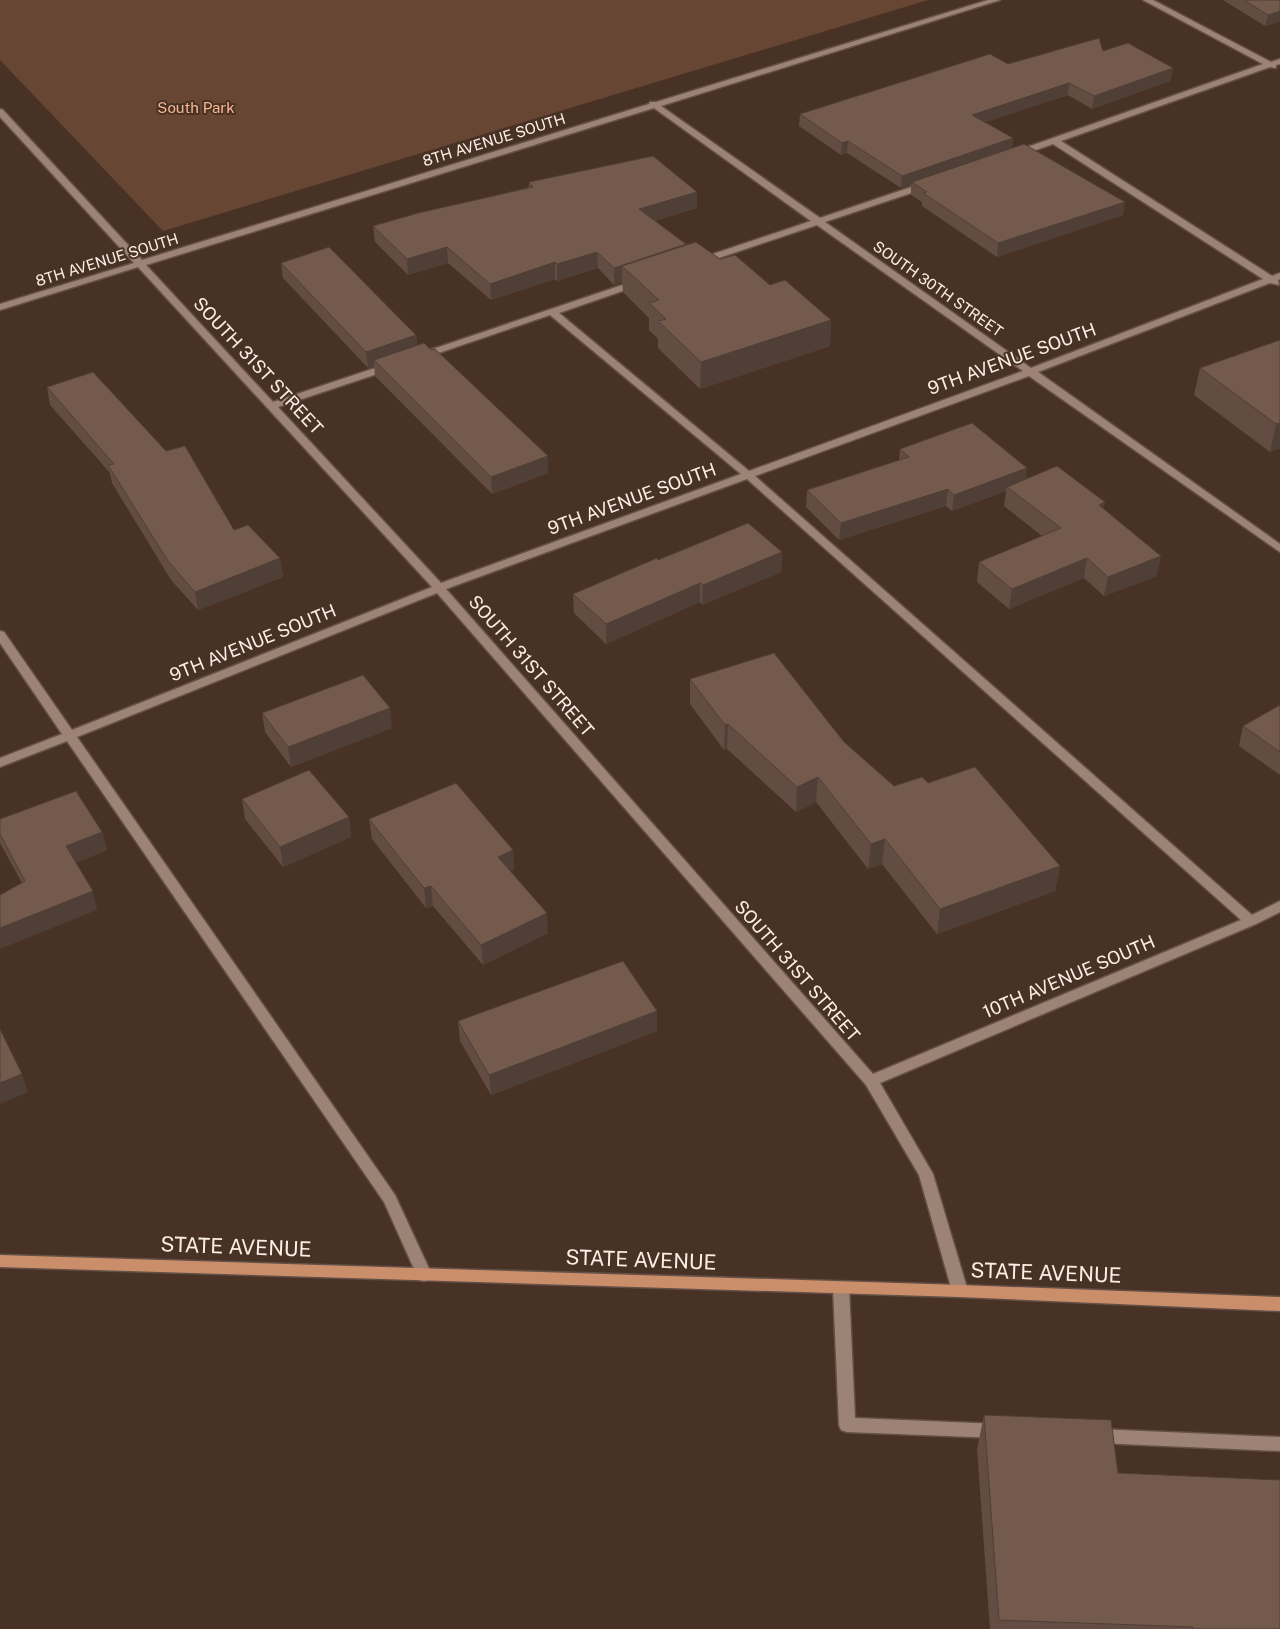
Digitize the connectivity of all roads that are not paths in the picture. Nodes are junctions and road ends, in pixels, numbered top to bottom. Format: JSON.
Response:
{"nodes":[{"id":1,"x":996,"y":0,"type":"edge"},
{"id":2,"x":1146,"y":0,"type":"edge"},
{"id":3,"x":1280,"y":61,"type":"edge"},
{"id":4,"x":1269,"y":64,"type":"junction"},
{"id":5,"x":1280,"y":70,"type":"edge"},
{"id":6,"x":653,"y":104,"type":"junction"},
{"id":7,"x":0,"y":112,"type":"edge"},
{"id":8,"x":1055,"y":141,"type":"junction"},
{"id":9,"x":1010,"y":156,"type":"edge"},
{"id":10,"x":936,"y":182,"type":"edge"},
{"id":11,"x":817,"y":222,"type":"junction"},
{"id":12,"x":141,"y":264,"type":"junction"},
{"id":13,"x":694,"y":264,"type":"edge"},
{"id":14,"x":646,"y":280,"type":"edge"},
{"id":15,"x":1277,"y":280,"type":"edge"},
{"id":16,"x":0,"y":307,"type":"edge"},
{"id":17,"x":552,"y":312,"type":"junction"},
{"id":18,"x":1030,"y":372,"type":"junction"},
{"id":19,"x":272,"y":406,"type":"junction"},
{"id":20,"x":748,"y":475,"type":"junction"},
{"id":21,"x":1280,"y":549,"type":"edge"},
{"id":22,"x":439,"y":588,"type":"junction"},
{"id":23,"x":0,"y":635,"type":"edge"},
{"id":24,"x":69,"y":736,"type":"junction"},
{"id":25,"x":0,"y":763,"type":"edge"},
{"id":26,"x":1280,"y":906,"type":"edge"},
{"id":27,"x":1251,"y":921,"type":"junction"},
{"id":28,"x":871,"y":1081,"type":"junction"},
{"id":29,"x":0,"y":1261,"type":"edge"},
{"id":30,"x":424,"y":1274,"type":"junction"},
{"id":31,"x":841,"y":1288,"type":"junction"},
{"id":32,"x":960,"y":1291,"type":"junction"},
{"id":33,"x":1280,"y":1304,"type":"edge"},
{"id":34,"x":1014,"y":1432,"type":"edge"},
{"id":35,"x":1083,"y":1435,"type":"edge"},
{"id":36,"x":1280,"y":1444,"type":"edge"}],
"edges":[{"from":1,"to":6,"type":"street","name":"8TH AVENUE SOUTH"},
{"from":2,"to":4,"type":"street"},
{"from":3,"to":4,"type":"street"},
{"from":4,"to":5,"type":"street"},
{"from":4,"to":8,"type":"street"},
{"from":6,"to":11,"type":"street","name":"SOUTH 30TH STREET"},
{"from":6,"to":12,"type":"street","name":"8TH AVENUE SOUTH"},
{"from":7,"to":12,"type":"street","name":"SOUTH 31ST STREET"},
{"from":8,"to":9,"type":"street"},
{"from":8,"to":15,"type":"street"},
{"from":10,"to":11,"type":"street"},
{"from":11,"to":13,"type":"street"},
{"from":11,"to":18,"type":"street","name":"SOUTH 30TH STREET"},
{"from":12,"to":16,"type":"street","name":"8TH AVENUE SOUTH"},
{"from":12,"to":19,"type":"street","name":"SOUTH 31ST STREET"},
{"from":14,"to":17,"type":"street"},
{"from":15,"to":18,"type":"street","name":"9TH AVENUE SOUTH"},
{"from":17,"to":19,"type":"street"},
{"from":17,"to":20,"type":"street"},
{"from":18,"to":20,"type":"street","name":"9TH AVENUE SOUTH"},
{"from":18,"to":21,"type":"street","name":"SOUTH 30TH STREET"},
{"from":19,"to":22,"type":"street","name":"SOUTH 31ST STREET"},
{"from":20,"to":22,"type":"street","name":"9TH AVENUE SOUTH"},
{"from":20,"to":27,"type":"street"},
{"from":22,"to":24,"type":"street","name":"9TH AVENUE SOUTH"},
{"from":22,"to":28,"type":"street","name":"SOUTH 31ST STREET"},
{"from":23,"to":24,"type":"street"},
{"from":24,"to":25,"type":"street","name":"9TH AVENUE SOUTH"},
{"from":24,"to":30,"type":"street"},
{"from":26,"to":27,"type":"street","name":"10TH AVENUE SOUTH"},
{"from":27,"to":28,"type":"street","name":"10TH AVENUE SOUTH"},
{"from":28,"to":32,"type":"street","name":"SOUTH 31ST STREET"},
{"from":29,"to":30,"type":"main road","name":"STATE AVENUE"},
{"from":30,"to":31,"type":"main road","name":"STATE AVENUE"},
{"from":31,"to":32,"type":"main road","name":"STATE AVENUE"},
{"from":31,"to":34,"type":"street"},
{"from":32,"to":33,"type":"main road","name":"STATE AVENUE"},
{"from":35,"to":36,"type":"street"}]}
